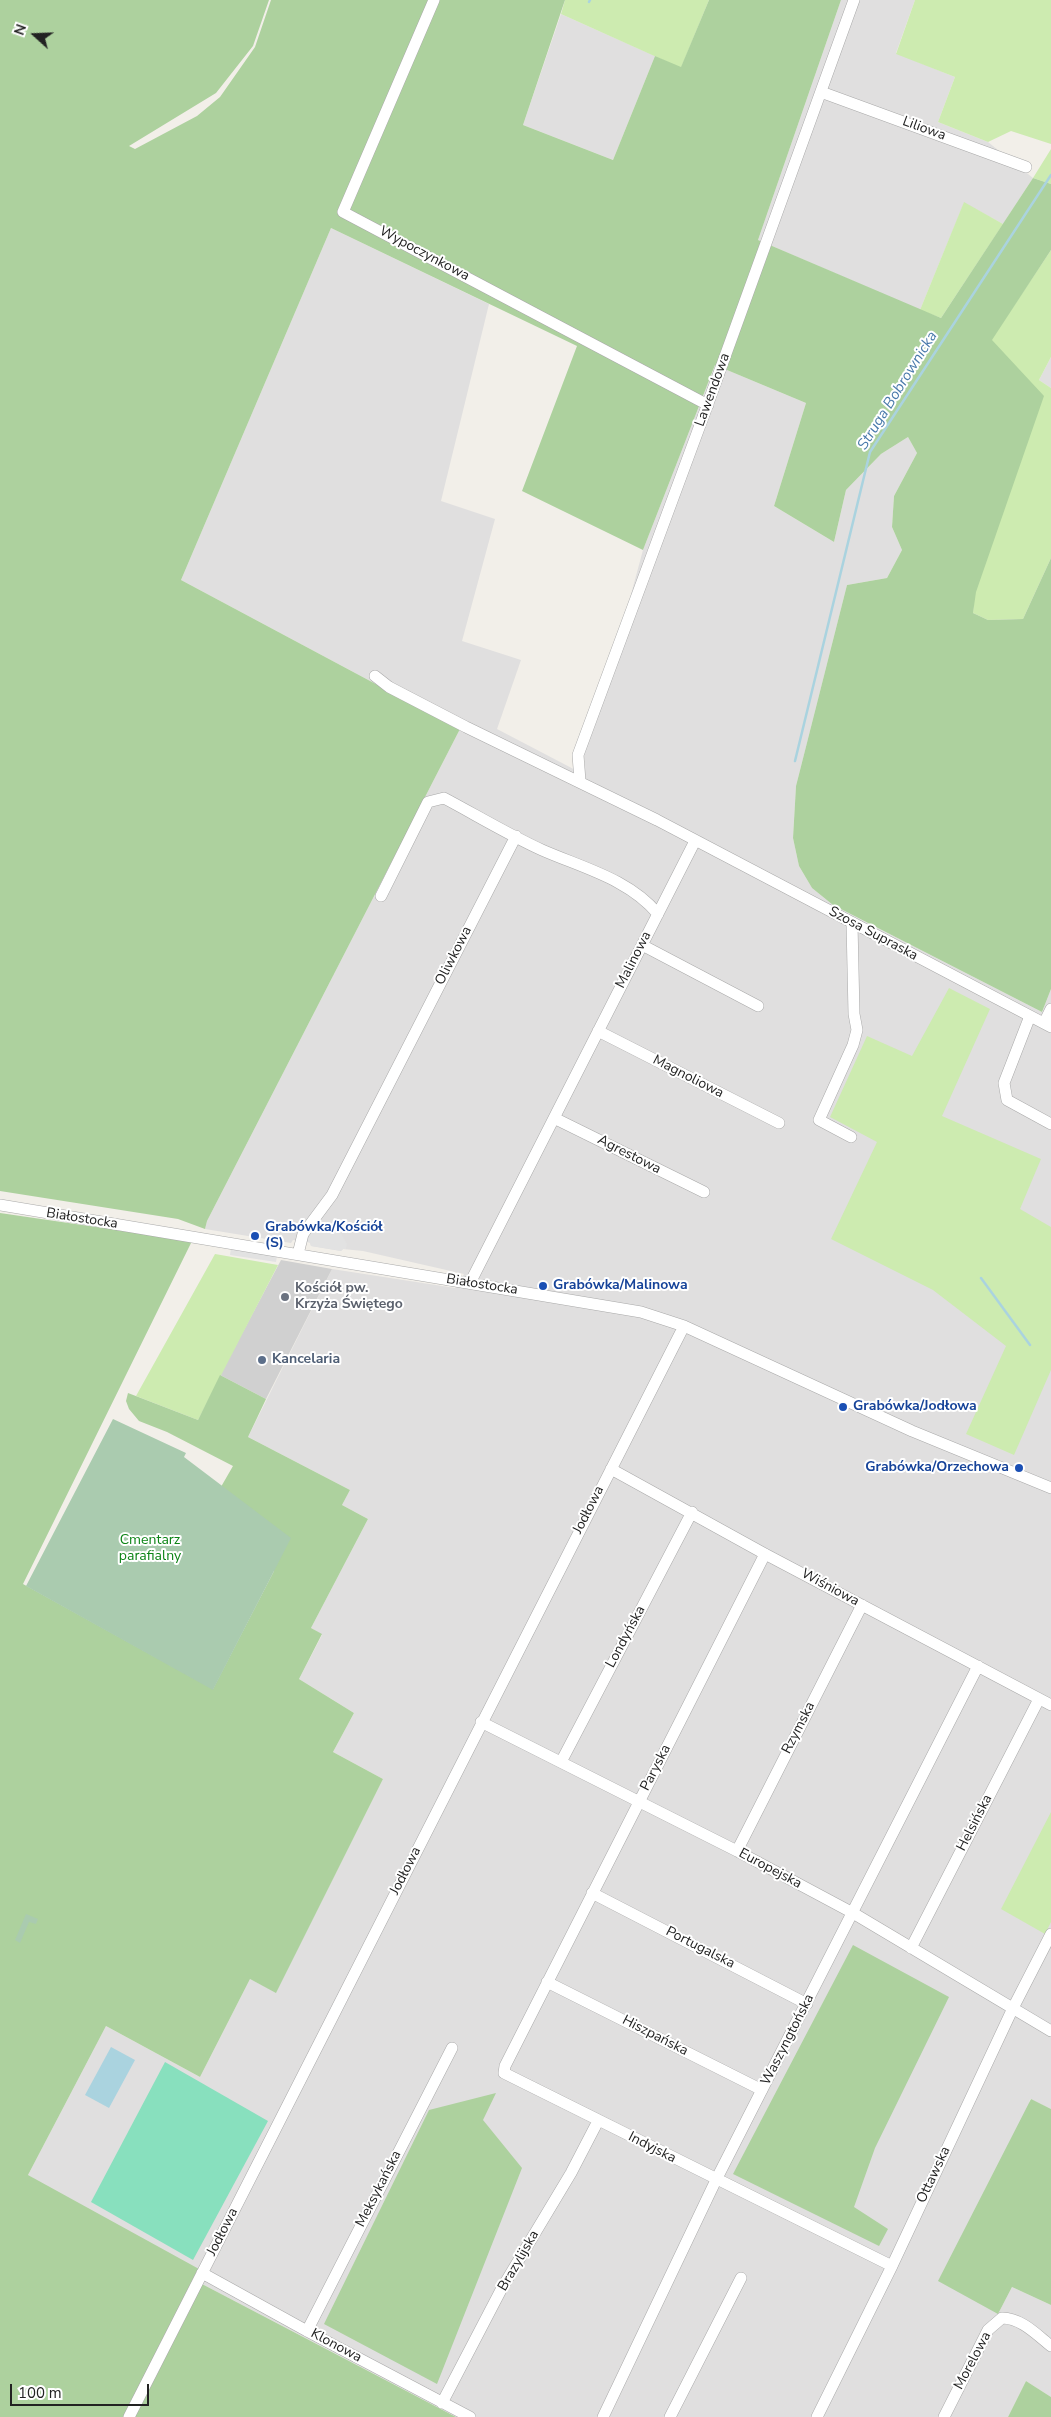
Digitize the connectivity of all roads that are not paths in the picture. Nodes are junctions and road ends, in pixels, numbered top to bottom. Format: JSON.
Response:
{"nodes":[{"id":1,"x":434,"y":0,"type":"edge"},
{"id":2,"x":854,"y":0,"type":"edge"},
{"id":3,"x":821,"y":92,"type":"junction"},
{"id":4,"x":1026,"y":167,"type":"dead end"},
{"id":5,"x":708,"y":405,"type":"junction"},
{"id":6,"x":375,"y":676,"type":"dead end"},
{"id":7,"x":580,"y":781,"type":"junction"},
{"id":8,"x":516,"y":836,"type":"junction"},
{"id":9,"x":695,"y":841,"type":"junction"},
{"id":10,"x":381,"y":896,"type":"dead end"},
{"id":11,"x":658,"y":914,"type":"junction"},
{"id":12,"x":852,"y":923,"type":"junction"},
{"id":13,"x":642,"y":945,"type":"junction"},
{"id":14,"x":758,"y":1006,"type":"dead end"},
{"id":15,"x":1051,"y":1009,"type":"edge"},
{"id":16,"x":1030,"y":1016,"type":"junction"},
{"id":17,"x":1048,"y":1025,"type":"edge"},
{"id":18,"x":598,"y":1031,"type":"junction"},
{"id":19,"x":554,"y":1118,"type":"junction"},
{"id":20,"x":779,"y":1123,"type":"dead end"},
{"id":21,"x":1051,"y":1124,"type":"edge"},
{"id":22,"x":851,"y":1137,"type":"dead end"},
{"id":23,"x":704,"y":1192,"type":"dead end"},
{"id":24,"x":0,"y":1205,"type":"edge"},
{"id":25,"x":298,"y":1254,"type":"junction"},
{"id":26,"x":470,"y":1283,"type":"junction"},
{"id":27,"x":684,"y":1326,"type":"junction"},
{"id":28,"x":610,"y":1468,"type":"junction"},
{"id":29,"x":1051,"y":1488,"type":"edge"},
{"id":30,"x":692,"y":1512,"type":"junction"},
{"id":31,"x":765,"y":1554,"type":"junction"},
{"id":32,"x":862,"y":1605,"type":"junction"},
{"id":33,"x":978,"y":1666,"type":"junction"},
{"id":34,"x":1047,"y":1700,"type":"edge"},
{"id":35,"x":481,"y":1722,"type":"junction"},
{"id":36,"x":561,"y":1762,"type":"junction"},
{"id":37,"x":639,"y":1802,"type":"junction"},
{"id":38,"x":737,"y":1851,"type":"junction"},
{"id":39,"x":592,"y":1893,"type":"junction"},
{"id":40,"x":854,"y":1913,"type":"junction"},
{"id":41,"x":1051,"y":1934,"type":"edge"},
{"id":42,"x":911,"y":1948,"type":"junction"},
{"id":43,"x":547,"y":1982,"type":"junction"},
{"id":44,"x":807,"y":2004,"type":"junction"},
{"id":45,"x":1012,"y":2008,"type":"junction"},
{"id":46,"x":1051,"y":2031,"type":"edge"},
{"id":47,"x":452,"y":2048,"type":"dead end"},
{"id":48,"x":762,"y":2090,"type":"junction"},
{"id":49,"x":598,"y":2121,"type":"junction"},
{"id":50,"x":716,"y":2180,"type":"junction"},
{"id":51,"x":892,"y":2266,"type":"junction"},
{"id":52,"x":202,"y":2273,"type":"junction"},
{"id":53,"x":741,"y":2278,"type":"dead end"},
{"id":54,"x":307,"y":2331,"type":"junction"},
{"id":55,"x":1051,"y":2346,"type":"edge"},
{"id":56,"x":442,"y":2403,"type":"junction"},
{"id":57,"x":129,"y":2417,"type":"edge"},
{"id":58,"x":470,"y":2417,"type":"edge"},
{"id":59,"x":604,"y":2417,"type":"edge"},
{"id":60,"x":670,"y":2417,"type":"edge"},
{"id":61,"x":817,"y":2417,"type":"edge"},
{"id":62,"x":944,"y":2417,"type":"edge"}],
"edges":[{"from":1,"to":5,"type":"street","name":"Wypoczynkowa"},
{"from":2,"to":3,"type":"street","name":"Lawendowa"},
{"from":3,"to":4,"type":"street","name":"Liliowa"},
{"from":3,"to":5,"type":"street","name":"Lawendowa"},
{"from":5,"to":7,"type":"street","name":"Lawendowa"},
{"from":6,"to":7,"type":"street"},
{"from":7,"to":9,"type":"street"},
{"from":8,"to":10,"type":"street"},
{"from":8,"to":11,"type":"street"},
{"from":8,"to":25,"type":"street","name":"Oliwkowa"},
{"from":9,"to":11,"type":"street","name":"Malinowa"},
{"from":9,"to":12,"type":"street","name":"Szosa Supraska"},
{"from":11,"to":13,"type":"street","name":"Malinowa"},
{"from":12,"to":16,"type":"street","name":"Szosa Supraska"},
{"from":12,"to":22,"type":"street"},
{"from":13,"to":14,"type":"street"},
{"from":13,"to":18,"type":"street","name":"Malinowa"},
{"from":15,"to":17,"type":"street"},
{"from":16,"to":17,"type":"street","name":"Szosa Supraska"},
{"from":16,"to":21,"type":"street"},
{"from":18,"to":19,"type":"street","name":"Malinowa"},
{"from":18,"to":20,"type":"street","name":"Magnoliowa"},
{"from":19,"to":23,"type":"street","name":"Agrestowa"},
{"from":19,"to":26,"type":"street","name":"Malinowa"},
{"from":24,"to":25,"type":"street","name":"Białostocka"},
{"from":25,"to":26,"type":"street","name":"Białostocka"},
{"from":26,"to":27,"type":"street","name":"Białostocka"},
{"from":27,"to":28,"type":"street","name":"Jodłowa"},
{"from":27,"to":29,"type":"street","name":"Białostocka"},
{"from":28,"to":30,"type":"street","name":"Wiśniowa"},
{"from":28,"to":35,"type":"street","name":"Jodłowa"},
{"from":30,"to":31,"type":"street","name":"Wiśniowa"},
{"from":30,"to":36,"type":"street","name":"Londyńska"},
{"from":31,"to":32,"type":"street","name":"Wiśniowa"},
{"from":31,"to":37,"type":"street","name":"Paryska"},
{"from":32,"to":33,"type":"street","name":"Wiśniowa"},
{"from":32,"to":38,"type":"street","name":"Rzymska"},
{"from":33,"to":34,"type":"street","name":"Wiśniowa"},
{"from":33,"to":40,"type":"street","name":"Waszyngtońska"},
{"from":34,"to":42,"type":"street","name":"Helsińska"},
{"from":35,"to":36,"type":"street","name":"Europejska"},
{"from":35,"to":52,"type":"street","name":"Jodłowa"},
{"from":36,"to":37,"type":"street","name":"Europejska"},
{"from":37,"to":38,"type":"street","name":"Europejska"},
{"from":37,"to":39,"type":"street","name":"Paryska"},
{"from":38,"to":40,"type":"street","name":"Europejska"},
{"from":39,"to":43,"type":"street","name":"Paryska"},
{"from":39,"to":44,"type":"street","name":"Portugalska"},
{"from":40,"to":42,"type":"street","name":"Europejska"},
{"from":40,"to":44,"type":"street","name":"Waszyngtońska"},
{"from":41,"to":45,"type":"street","name":"Ottawska"},
{"from":42,"to":45,"type":"street","name":"Europejska"},
{"from":43,"to":48,"type":"street","name":"Hiszpańska"},
{"from":43,"to":49,"type":"street","name":"Indyjska"},
{"from":44,"to":48,"type":"street","name":"Waszyngtońska"},
{"from":45,"to":46,"type":"street","name":"Europejska"},
{"from":45,"to":51,"type":"street","name":"Ottawska"},
{"from":47,"to":54,"type":"street","name":"Meksykańska"},
{"from":48,"to":50,"type":"street","name":"Waszyngtońska"},
{"from":49,"to":50,"type":"street","name":"Indyjska"},
{"from":49,"to":56,"type":"street","name":"Brazylijska"},
{"from":50,"to":51,"type":"street","name":"Indyjska"},
{"from":50,"to":59,"type":"street","name":"Waszyngtońska"},
{"from":51,"to":61,"type":"street","name":"Ottawska"},
{"from":52,"to":54,"type":"street","name":"Klonowa"},
{"from":52,"to":57,"type":"street","name":"Jodłowa"},
{"from":53,"to":60,"type":"street"},
{"from":54,"to":56,"type":"street","name":"Klonowa"},
{"from":55,"to":62,"type":"street","name":"Morelowa"},
{"from":56,"to":58,"type":"street","name":"Klonowa"}]}
